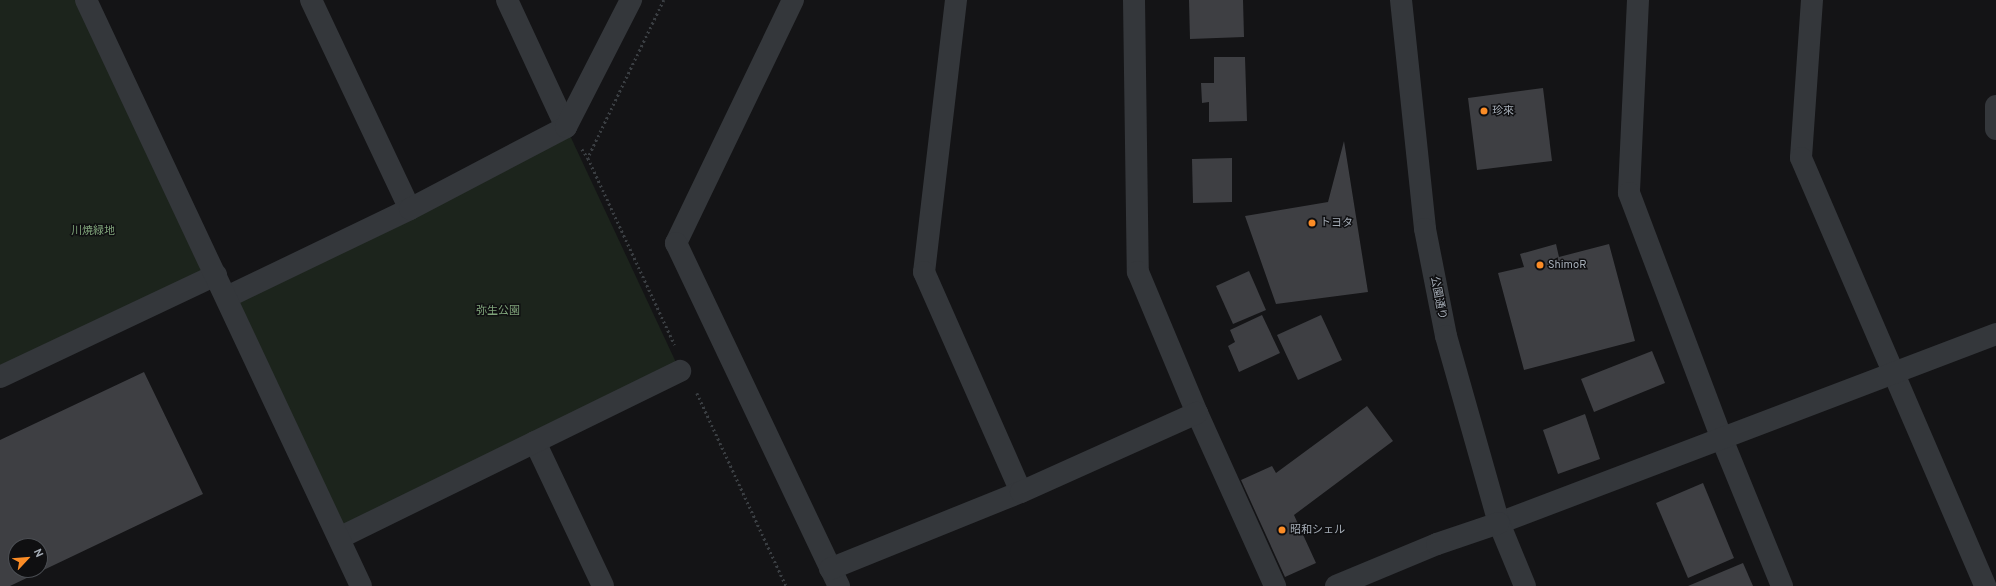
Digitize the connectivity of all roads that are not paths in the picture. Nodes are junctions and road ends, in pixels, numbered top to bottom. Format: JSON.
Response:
{"nodes":[{"id":1,"x":86,"y":0,"type":"edge"},
{"id":2,"x":311,"y":0,"type":"edge"},
{"id":3,"x":508,"y":0,"type":"edge"},
{"id":4,"x":631,"y":0,"type":"edge"},
{"id":5,"x":794,"y":0,"type":"edge"},
{"id":6,"x":956,"y":0,"type":"edge"},
{"id":7,"x":1134,"y":0,"type":"edge"},
{"id":8,"x":1401,"y":0,"type":"edge"},
{"id":9,"x":1638,"y":0,"type":"edge"},
{"id":10,"x":1812,"y":0,"type":"edge"},
{"id":11,"x":1996,"y":106,"type":"edge"},
{"id":12,"x":566,"y":127,"type":"junction"},
{"id":13,"x":1996,"y":129,"type":"edge"},
{"id":14,"x":410,"y":209,"type":"junction"},
{"id":15,"x":216,"y":275,"type":"junction"},
{"id":16,"x":227,"y":297,"type":"junction"},
{"id":17,"x":1996,"y":334,"type":"edge"},
{"id":18,"x":680,"y":371,"type":"dead end"},
{"id":19,"x":1894,"y":372,"type":"junction"},
{"id":20,"x":0,"y":377,"type":"edge"},
{"id":21,"x":1197,"y":414,"type":"junction"},
{"id":22,"x":1722,"y":439,"type":"junction"},
{"id":23,"x":535,"y":442,"type":"junction"},
{"id":24,"x":1022,"y":492,"type":"junction"},
{"id":25,"x":1499,"y":523,"type":"junction"},
{"id":26,"x":339,"y":538,"type":"junction"},
{"id":27,"x":834,"y":577,"type":"edge"},
{"id":28,"x":361,"y":586,"type":"edge"},
{"id":29,"x":603,"y":586,"type":"edge"},
{"id":30,"x":1275,"y":586,"type":"edge"},
{"id":31,"x":1336,"y":586,"type":"edge"},
{"id":32,"x":1525,"y":586,"type":"edge"},
{"id":33,"x":1782,"y":586,"type":"edge"},
{"id":34,"x":1985,"y":586,"type":"edge"}],
"edges":[{"from":1,"to":15,"type":"street"},
{"from":2,"to":14,"type":"street"},
{"from":3,"to":12,"type":"street"},
{"from":4,"to":12,"type":"street"},
{"from":5,"to":27,"type":"street"},
{"from":6,"to":24,"type":"street"},
{"from":7,"to":21,"type":"street"},
{"from":8,"to":25,"type":"street","name":"公園通り"},
{"from":9,"to":22,"type":"street"},
{"from":10,"to":19,"type":"street"},
{"from":11,"to":13,"type":"street"},
{"from":12,"to":14,"type":"street"},
{"from":14,"to":16,"type":"street"},
{"from":15,"to":16,"type":"street"},
{"from":15,"to":20,"type":"street"},
{"from":16,"to":26,"type":"street"},
{"from":17,"to":19,"type":"street"},
{"from":18,"to":23,"type":"street"},
{"from":19,"to":22,"type":"street"},
{"from":19,"to":34,"type":"street"},
{"from":21,"to":24,"type":"street"},
{"from":21,"to":30,"type":"street"},
{"from":22,"to":25,"type":"street"},
{"from":22,"to":33,"type":"street"},
{"from":23,"to":26,"type":"street"},
{"from":23,"to":29,"type":"street"},
{"from":24,"to":27,"type":"street"},
{"from":25,"to":31,"type":"street"},
{"from":25,"to":32,"type":"street","name":"公園通り"},
{"from":26,"to":28,"type":"street"}]}
